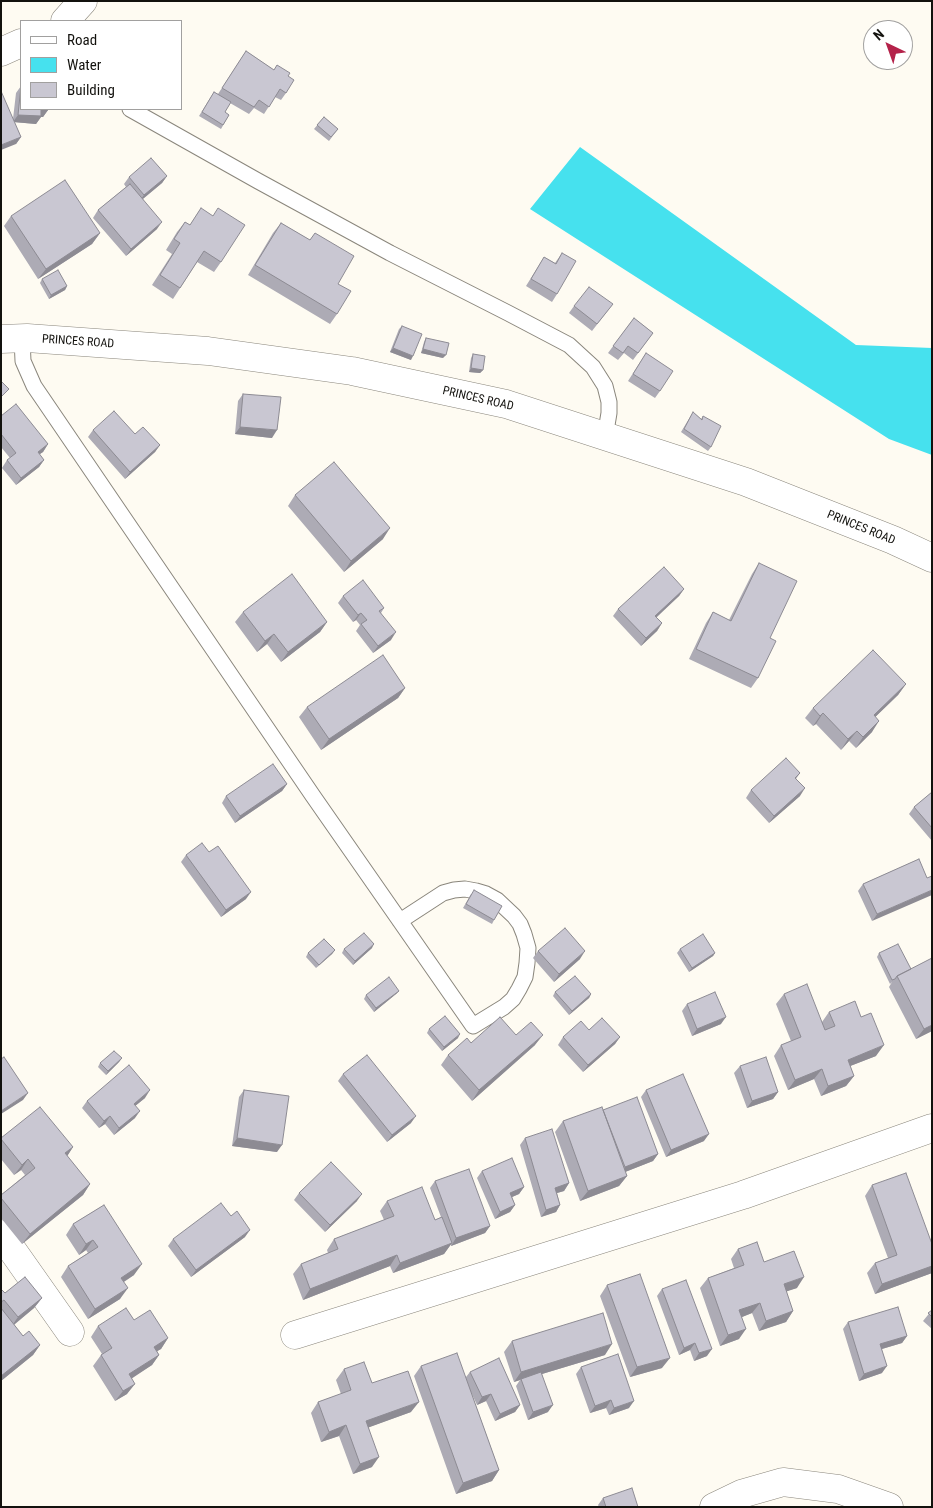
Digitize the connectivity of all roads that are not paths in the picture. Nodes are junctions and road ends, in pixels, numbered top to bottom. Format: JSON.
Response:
{"nodes":[{"id":1,"x":84,"y":1,"type":"edge"},
{"id":2,"x":66,"y":20,"type":"edge"},
{"id":3,"x":20,"y":43,"type":"edge"},
{"id":4,"x":1,"y":52,"type":"edge"},
{"id":5,"x":132,"y":110,"type":"edge"},
{"id":6,"x":11,"y":339,"type":"edge"},
{"id":7,"x":602,"y":435,"type":"junction"},
{"id":8,"x":932,"y":558,"type":"edge"},
{"id":9,"x":400,"y":921,"type":"junction"},
{"id":10,"x":932,"y":1128,"type":"edge"},
{"id":11,"x":1,"y":1234,"type":"edge"},
{"id":12,"x":70,"y":1332,"type":"dead end"},
{"id":13,"x":295,"y":1336,"type":"dead end"},
{"id":14,"x":714,"y":1507,"type":"edge"},
{"id":15,"x":889,"y":1507,"type":"edge"}],
"edges":[{"from":1,"to":2,"type":"street"},
{"from":3,"to":4,"type":"street"},
{"from":5,"to":7,"type":"lane"},
{"from":6,"to":7,"type":"street","name":"PRINCES ROAD"},
{"from":6,"to":9,"type":"lane"},
{"from":7,"to":8,"type":"street","name":"PRINCES ROAD"},
{"from":9,"to":9,"type":"lane"},
{"from":10,"to":13,"type":"street"},
{"from":11,"to":12,"type":"street"},
{"from":14,"to":15,"type":"street"}]}
